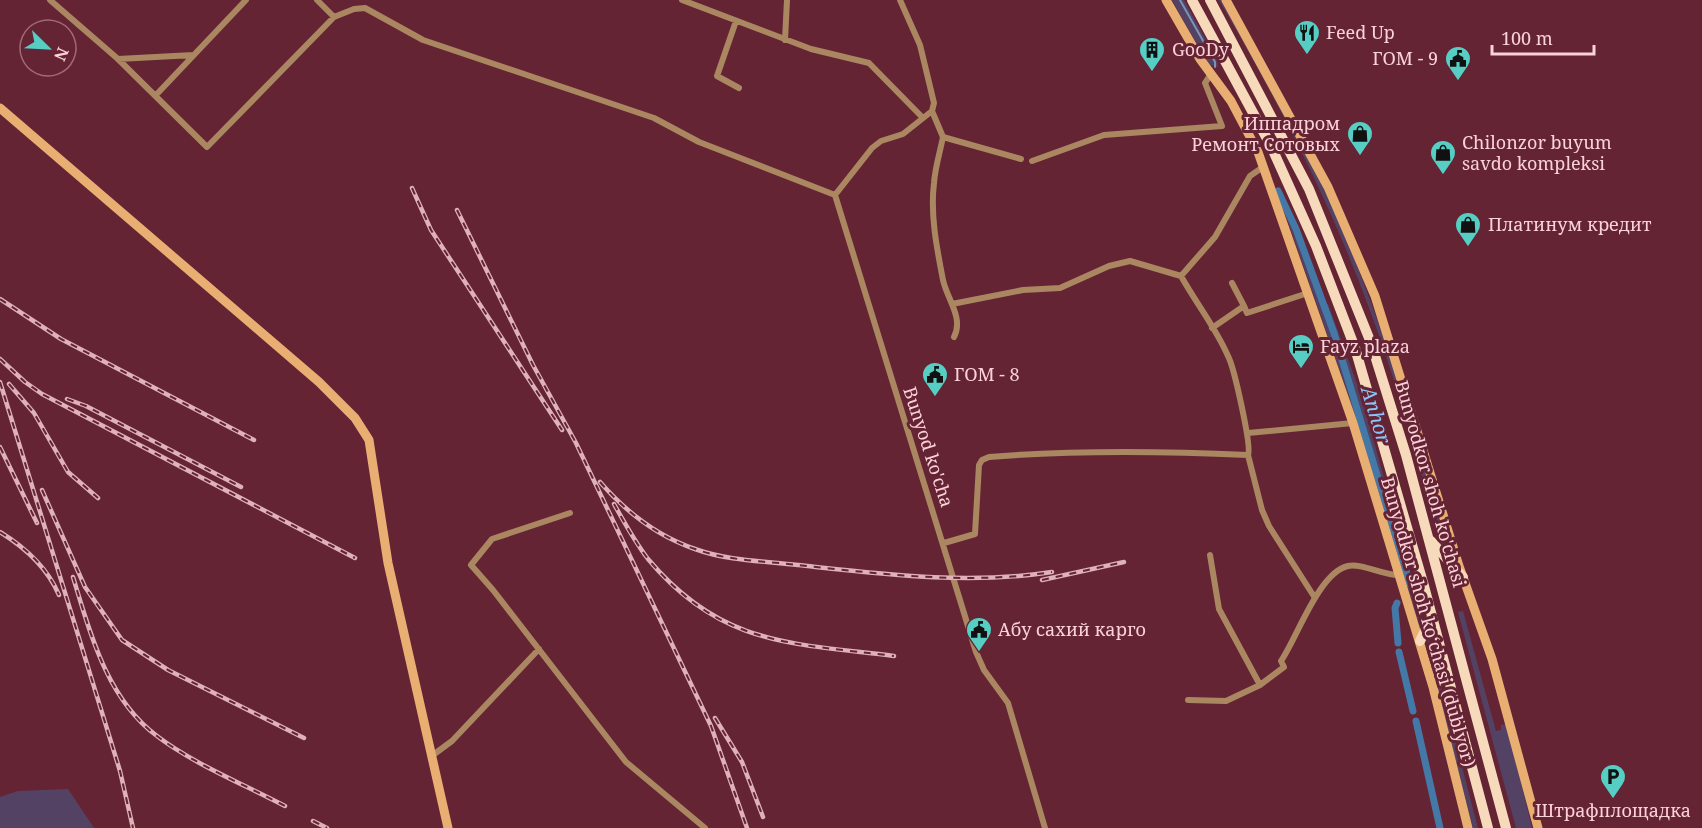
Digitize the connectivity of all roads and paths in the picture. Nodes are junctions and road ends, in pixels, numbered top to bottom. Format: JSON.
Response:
{"nodes":[{"id":1,"x":50,"y":0,"type":"edge"},
{"id":2,"x":246,"y":0,"type":"edge"},
{"id":3,"x":317,"y":0,"type":"edge"},
{"id":4,"x":682,"y":0,"type":"edge"},
{"id":5,"x":787,"y":0,"type":"edge"},
{"id":6,"x":900,"y":0,"type":"edge"},
{"id":7,"x":1166,"y":0,"type":"edge"},
{"id":8,"x":1192,"y":0,"type":"edge"},
{"id":9,"x":1210,"y":0,"type":"edge"},
{"id":10,"x":1226,"y":0,"type":"edge"},
{"id":11,"x":334,"y":17,"type":"junction"},
{"id":12,"x":736,"y":21,"type":"junction"},
{"id":13,"x":785,"y":40,"type":"junction"},
{"id":14,"x":194,"y":55,"type":"junction"},
{"id":15,"x":118,"y":59,"type":"junction"},
{"id":16,"x":1210,"y":74,"type":"junction"},
{"id":17,"x":739,"y":88,"type":"dead end"},
{"id":18,"x":156,"y":95,"type":"junction"},
{"id":19,"x":0,"y":108,"type":"edge"},
{"id":20,"x":932,"y":111,"type":"junction"},
{"id":21,"x":923,"y":118,"type":"junction"},
{"id":22,"x":943,"y":137,"type":"junction"},
{"id":23,"x":1021,"y":159,"type":"dead end"},
{"id":24,"x":1032,"y":161,"type":"dead end"},
{"id":25,"x":1263,"y":167,"type":"junction"},
{"id":26,"x":835,"y":195,"type":"junction"},
{"id":27,"x":1181,"y":276,"type":"junction"},
{"id":28,"x":1232,"y":283,"type":"dead end"},
{"id":29,"x":1308,"y":293,"type":"junction"},
{"id":30,"x":952,"y":304,"type":"junction"},
{"id":31,"x":1244,"y":306,"type":"junction"},
{"id":32,"x":1212,"y":328,"type":"junction"},
{"id":33,"x":954,"y":337,"type":"dead end"},
{"id":34,"x":1395,"y":417,"type":"junction"},
{"id":35,"x":1378,"y":422,"type":"junction"},
{"id":36,"x":1353,"y":423,"type":"junction"},
{"id":37,"x":1248,"y":433,"type":"junction"},
{"id":38,"x":1248,"y":455,"type":"junction"},
{"id":39,"x":570,"y":513,"type":"dead end"},
{"id":40,"x":1429,"y":539,"type":"junction"},
{"id":41,"x":944,"y":543,"type":"junction"},
{"id":42,"x":1210,"y":555,"type":"dead end"},
{"id":43,"x":1398,"y":575,"type":"junction"},
{"id":44,"x":1463,"y":577,"type":"junction"},
{"id":45,"x":1315,"y":598,"type":"junction"},
{"id":46,"x":1432,"y":617,"type":"junction"},
{"id":47,"x":1420,"y":641,"type":"junction"},
{"id":48,"x":539,"y":649,"type":"junction"},
{"id":49,"x":1460,"y":653,"type":"junction"},
{"id":50,"x":1443,"y":658,"type":"junction"},
{"id":51,"x":1260,"y":685,"type":"junction"},
{"id":52,"x":1188,"y":700,"type":"dead end"},
{"id":53,"x":433,"y":755,"type":"junction"},
{"id":54,"x":448,"y":828,"type":"edge"},
{"id":55,"x":705,"y":828,"type":"edge"},
{"id":56,"x":1045,"y":828,"type":"edge"},
{"id":57,"x":1468,"y":828,"type":"edge"},
{"id":58,"x":1488,"y":828,"type":"edge"},
{"id":59,"x":1506,"y":828,"type":"edge"},
{"id":60,"x":1538,"y":828,"type":"edge"}],
"edges":[{"from":1,"to":15,"type":"street"},
{"from":2,"to":14,"type":"street"},
{"from":3,"to":11,"type":"street"},
{"from":4,"to":12,"type":"street"},
{"from":5,"to":13,"type":"street"},
{"from":6,"to":20,"type":"street"},
{"from":7,"to":16,"type":"street","name":"Bunyodkor shoh koʻchasi (dublyor)"},
{"from":8,"to":35,"type":"main road","name":"Bunyodkor shoh ko'chasi"},
{"from":9,"to":34,"type":"main road","name":"Bunyodkor shoh ko'chasi"},
{"from":10,"to":44,"type":"street"},
{"from":11,"to":18,"type":"street"},
{"from":11,"to":26,"type":"street"},
{"from":12,"to":13,"type":"street"},
{"from":12,"to":17,"type":"street"},
{"from":13,"to":21,"type":"street"},
{"from":14,"to":15,"type":"street"},
{"from":14,"to":18,"type":"street"},
{"from":15,"to":18,"type":"street"},
{"from":16,"to":24,"type":"street"},
{"from":16,"to":25,"type":"street","name":"Bunyodkor shoh koʻchasi (dublyor)"},
{"from":19,"to":53,"type":"street"},
{"from":20,"to":21,"type":"street"},
{"from":20,"to":22,"type":"street"},
{"from":21,"to":26,"type":"street"},
{"from":22,"to":23,"type":"street"},
{"from":22,"to":30,"type":"street"},
{"from":25,"to":27,"type":"street"},
{"from":25,"to":29,"type":"street","name":"Bunyodkor shoh koʻchasi (dublyor)"},
{"from":26,"to":41,"type":"street","name":"Bunyod ko'cha"},
{"from":27,"to":30,"type":"street"},
{"from":27,"to":32,"type":"street"},
{"from":28,"to":31,"type":"street"},
{"from":29,"to":31,"type":"street"},
{"from":29,"to":36,"type":"street","name":"Bunyodkor shoh koʻchasi (dublyor)"},
{"from":30,"to":33,"type":"street"},
{"from":31,"to":32,"type":"street"},
{"from":32,"to":37,"type":"street"},
{"from":34,"to":35,"type":"main road"},
{"from":34,"to":40,"type":"main road","name":"Bunyodkor shoh ko'chasi"},
{"from":35,"to":46,"type":"main road","name":"Bunyodkor shoh ko'chasi"},
{"from":36,"to":37,"type":"street"},
{"from":36,"to":43,"type":"street","name":"Bunyodkor shoh koʻchasi (dublyor)"},
{"from":37,"to":38,"type":"street"},
{"from":38,"to":41,"type":"street"},
{"from":38,"to":45,"type":"street"},
{"from":39,"to":48,"type":"street"},
{"from":40,"to":44,"type":"main road"},
{"from":40,"to":49,"type":"main road","name":"Bunyodkor shoh ko'chasi"},
{"from":41,"to":56,"type":"street","name":"Bunyod ko'cha"},
{"from":42,"to":51,"type":"street"},
{"from":43,"to":45,"type":"street"},
{"from":43,"to":47,"type":"street","name":"Bunyodkor shoh koʻchasi (dublyor)"},
{"from":44,"to":60,"type":"street"},
{"from":45,"to":51,"type":"street"},
{"from":46,"to":47,"type":"main road"},
{"from":46,"to":50,"type":"main road","name":"Bunyodkor shoh ko'chasi"},
{"from":47,"to":57,"type":"street","name":"Bunyodkor shoh koʻchasi (dublyor)"},
{"from":48,"to":53,"type":"street"},
{"from":48,"to":55,"type":"street"},
{"from":49,"to":50,"type":"main road"},
{"from":49,"to":59,"type":"main road","name":"Bunyodkor shoh ko'chasi"},
{"from":50,"to":58,"type":"main road","name":"Bunyodkor shoh ko'chasi"},
{"from":51,"to":52,"type":"street"},
{"from":53,"to":54,"type":"street"}]}
